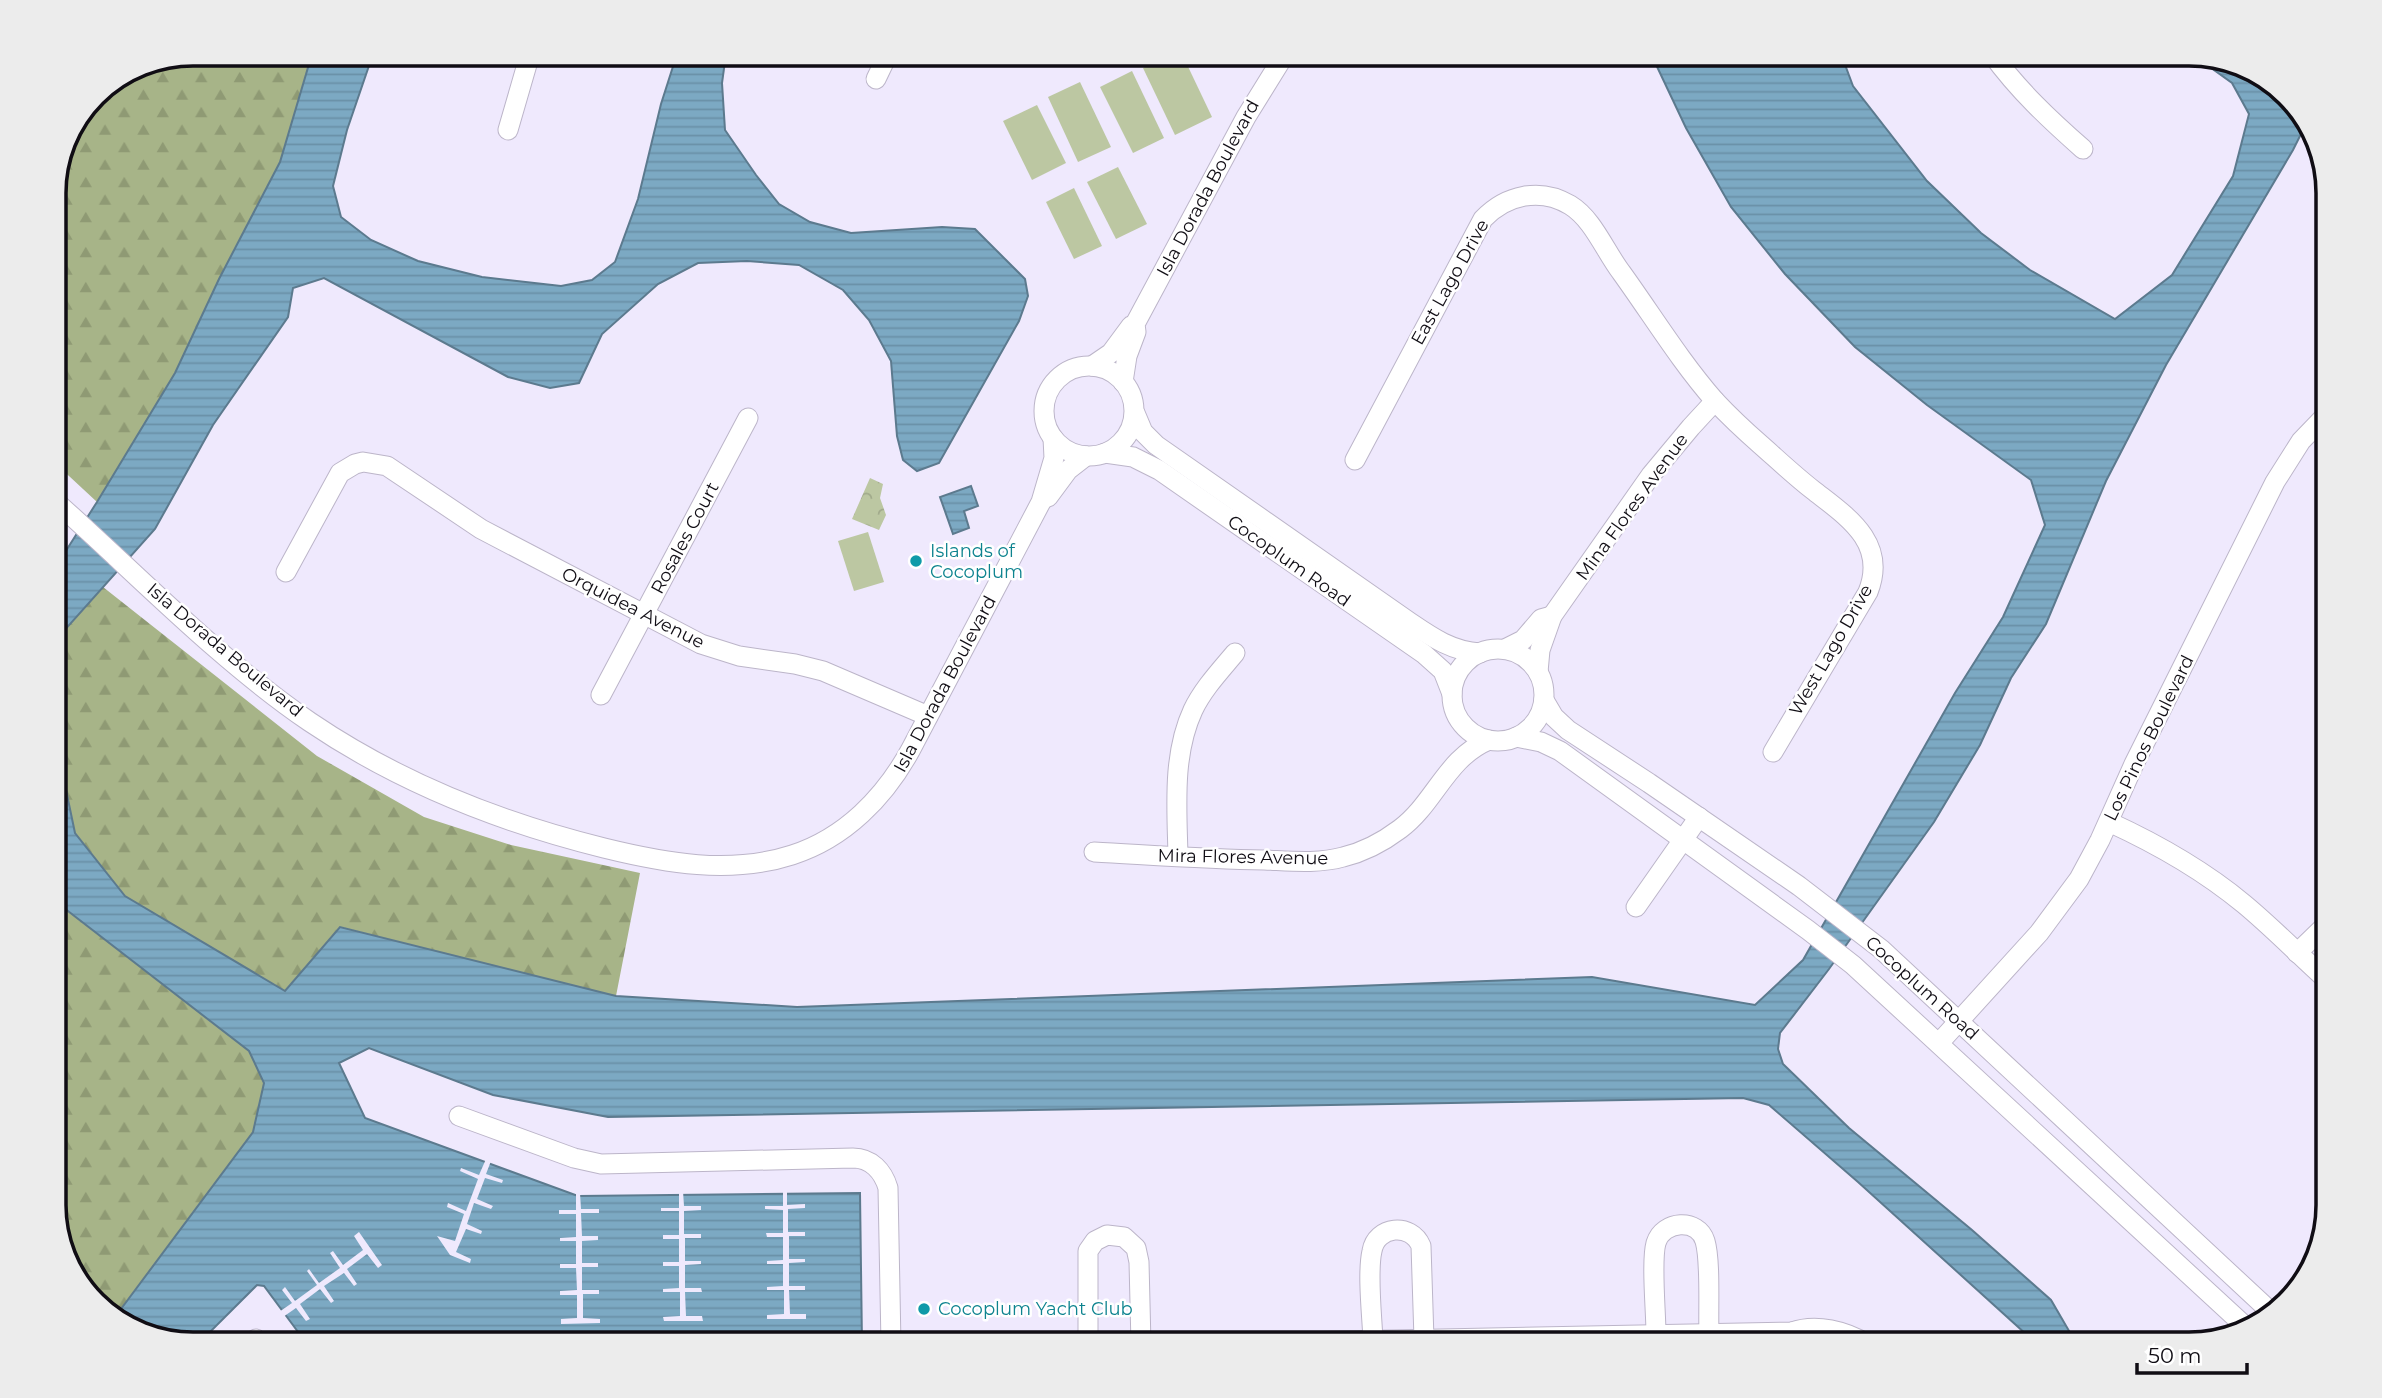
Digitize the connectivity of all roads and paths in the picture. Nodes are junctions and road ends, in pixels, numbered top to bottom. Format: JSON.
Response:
{"nodes":[{"id":1,"x":527,"y":66,"type":"edge"},
{"id":2,"x":882,"y":66,"type":"edge"},
{"id":3,"x":1277,"y":66,"type":"edge"},
{"id":4,"x":2001,"y":66,"type":"edge"},
{"id":5,"x":876,"y":79,"type":"dead end"},
{"id":6,"x":508,"y":130,"type":"dead end"},
{"id":7,"x":2083,"y":149,"type":"dead end"},
{"id":8,"x":1135,"y":324,"type":"junction"},
{"id":9,"x":1092,"y":366,"type":"junction"},
{"id":10,"x":1124,"y":382,"type":"junction"},
{"id":11,"x":1715,"y":401,"type":"junction"},
{"id":12,"x":1135,"y":412,"type":"junction"},
{"id":13,"x":748,"y":418,"type":"dead end"},
{"id":14,"x":2315,"y":426,"type":"edge"},
{"id":15,"x":1053,"y":438,"type":"junction"},
{"id":16,"x":1096,"y":455,"type":"junction"},
{"id":17,"x":1355,"y":460,"type":"dead end"},
{"id":18,"x":1041,"y":502,"type":"junction"},
{"id":19,"x":67,"y":512,"type":"edge"},
{"id":20,"x":286,"y":572,"type":"dead end"},
{"id":21,"x":644,"y":615,"type":"junction"},
{"id":22,"x":1552,"y":616,"type":"junction"},
{"id":23,"x":1505,"y":649,"type":"junction"},
{"id":24,"x":1235,"y":653,"type":"dead end"},
{"id":25,"x":1480,"y":653,"type":"junction"},
{"id":26,"x":1538,"y":672,"type":"junction"},
{"id":27,"x":1452,"y":694,"type":"junction"},
{"id":28,"x":601,"y":695,"type":"dead end"},
{"id":29,"x":1544,"y":700,"type":"junction"},
{"id":30,"x":1457,"y":715,"type":"junction"},
{"id":31,"x":928,"y":716,"type":"junction"},
{"id":32,"x":1516,"y":737,"type":"junction"},
{"id":33,"x":1489,"y":740,"type":"junction"},
{"id":34,"x":1773,"y":752,"type":"dead end"},
{"id":35,"x":1444,"y":776,"type":"junction"},
{"id":36,"x":1699,"y":817,"type":"junction"},
{"id":37,"x":2109,"y":821,"type":"junction"},
{"id":38,"x":1682,"y":841,"type":"junction"},
{"id":39,"x":1094,"y":852,"type":"dead end"},
{"id":40,"x":1178,"y":856,"type":"junction"},
{"id":41,"x":1636,"y":907,"type":"dead end"},
{"id":42,"x":2316,"y":935,"type":"edge"},
{"id":43,"x":2297,"y":953,"type":"junction"},
{"id":44,"x":2316,"y":970,"type":"edge"},
{"id":45,"x":1960,"y":1021,"type":"junction"},
{"id":46,"x":1940,"y":1043,"type":"junction"},
{"id":47,"x":459,"y":1116,"type":"dead end"},
{"id":48,"x":2265,"y":1306,"type":"edge"},
{"id":49,"x":2239,"y":1321,"type":"edge"},
{"id":50,"x":891,"y":1332,"type":"edge"},
{"id":51,"x":1088,"y":1332,"type":"edge"},
{"id":52,"x":1141,"y":1332,"type":"edge"},
{"id":53,"x":1379,"y":1332,"type":"edge"},
{"id":54,"x":1424,"y":1332,"type":"edge"},
{"id":55,"x":1664,"y":1332,"type":"edge"},
{"id":56,"x":1709,"y":1332,"type":"edge"},
{"id":57,"x":1792,"y":1332,"type":"edge"},
{"id":58,"x":1841,"y":1332,"type":"edge"}],
"edges":[{"from":1,"to":6,"type":"street"},
{"from":2,"to":5,"type":"street"},
{"from":3,"to":8,"type":"street","name":"Isla Dorada Boulevard"},
{"from":4,"to":7,"type":"street"},
{"from":8,"to":9,"type":"street","name":"Isla Dorada Boulevard"},
{"from":8,"to":10,"type":"street","name":"Isla Dorada Boulevard"},
{"from":9,"to":10,"type":"street"},
{"from":9,"to":15,"type":"street"},
{"from":10,"to":12,"type":"street"},
{"from":11,"to":17,"type":"street","name":"East Lago Drive"},
{"from":11,"to":22,"type":"street","name":"Mina Flores Avenue"},
{"from":11,"to":34,"type":"street","name":"West Lago Drive"},
{"from":12,"to":16,"type":"street"},
{"from":12,"to":25,"type":"street","name":"Cocoplum Road"},
{"from":13,"to":21,"type":"street","name":"Rosales Court"},
{"from":14,"to":37,"type":"street","name":"Los Pinos Boulevard"},
{"from":15,"to":16,"type":"street"},
{"from":15,"to":18,"type":"street","name":"Isla Dorada Boulevard"},
{"from":16,"to":18,"type":"street","name":"Isla Dorada Boulevard"},
{"from":16,"to":27,"type":"street","name":"Cocoplum Road"},
{"from":18,"to":31,"type":"street","name":"Isla Dorada Boulevard"},
{"from":19,"to":31,"type":"street","name":"Isla Dorada Boulevard"},
{"from":20,"to":21,"type":"street","name":"Orquidea Avenue"},
{"from":21,"to":28,"type":"street","name":"Rosales Court"},
{"from":21,"to":31,"type":"street","name":"Orquidea Avenue"},
{"from":22,"to":23,"type":"street"},
{"from":22,"to":26,"type":"street"},
{"from":23,"to":25,"type":"street","name":"Cocoplum Road"},
{"from":23,"to":26,"type":"street"},
{"from":24,"to":40,"type":"street"},
{"from":25,"to":27,"type":"street"},
{"from":26,"to":29,"type":"street","name":"Cocoplum Road"},
{"from":27,"to":30,"type":"street","name":"Cocoplum Road"},
{"from":29,"to":32,"type":"street"},
{"from":29,"to":36,"type":"street","name":"Cocoplum Road"},
{"from":30,"to":33,"type":"street"},
{"from":30,"to":35,"type":"street"},
{"from":32,"to":33,"type":"street","name":"Cocoplum Road"},
{"from":32,"to":38,"type":"street","name":"Cocoplum Road"},
{"from":33,"to":35,"type":"street"},
{"from":35,"to":40,"type":"street","name":"Mira Flores Avenue"},
{"from":36,"to":38,"type":"street"},
{"from":36,"to":45,"type":"street","name":"Cocoplum Road"},
{"from":37,"to":43,"type":"street"},
{"from":37,"to":45,"type":"street","name":"Los Pinos Boulevard"},
{"from":38,"to":41,"type":"street"},
{"from":38,"to":46,"type":"street","name":"Cocoplum Road"},
{"from":39,"to":40,"type":"street","name":"Mira Flores Avenue"},
{"from":42,"to":43,"type":"street"},
{"from":43,"to":44,"type":"street"},
{"from":45,"to":46,"type":"street","name":"Los Pinos Boulevard"},
{"from":45,"to":48,"type":"street","name":"Cocoplum Road"},
{"from":46,"to":49,"type":"street","name":"Cocoplum Road"},
{"from":47,"to":50,"type":"street"},
{"from":51,"to":52,"type":"street"},
{"from":53,"to":54,"type":"street"},
{"from":55,"to":56,"type":"street"},
{"from":57,"to":58,"type":"street"}]}
